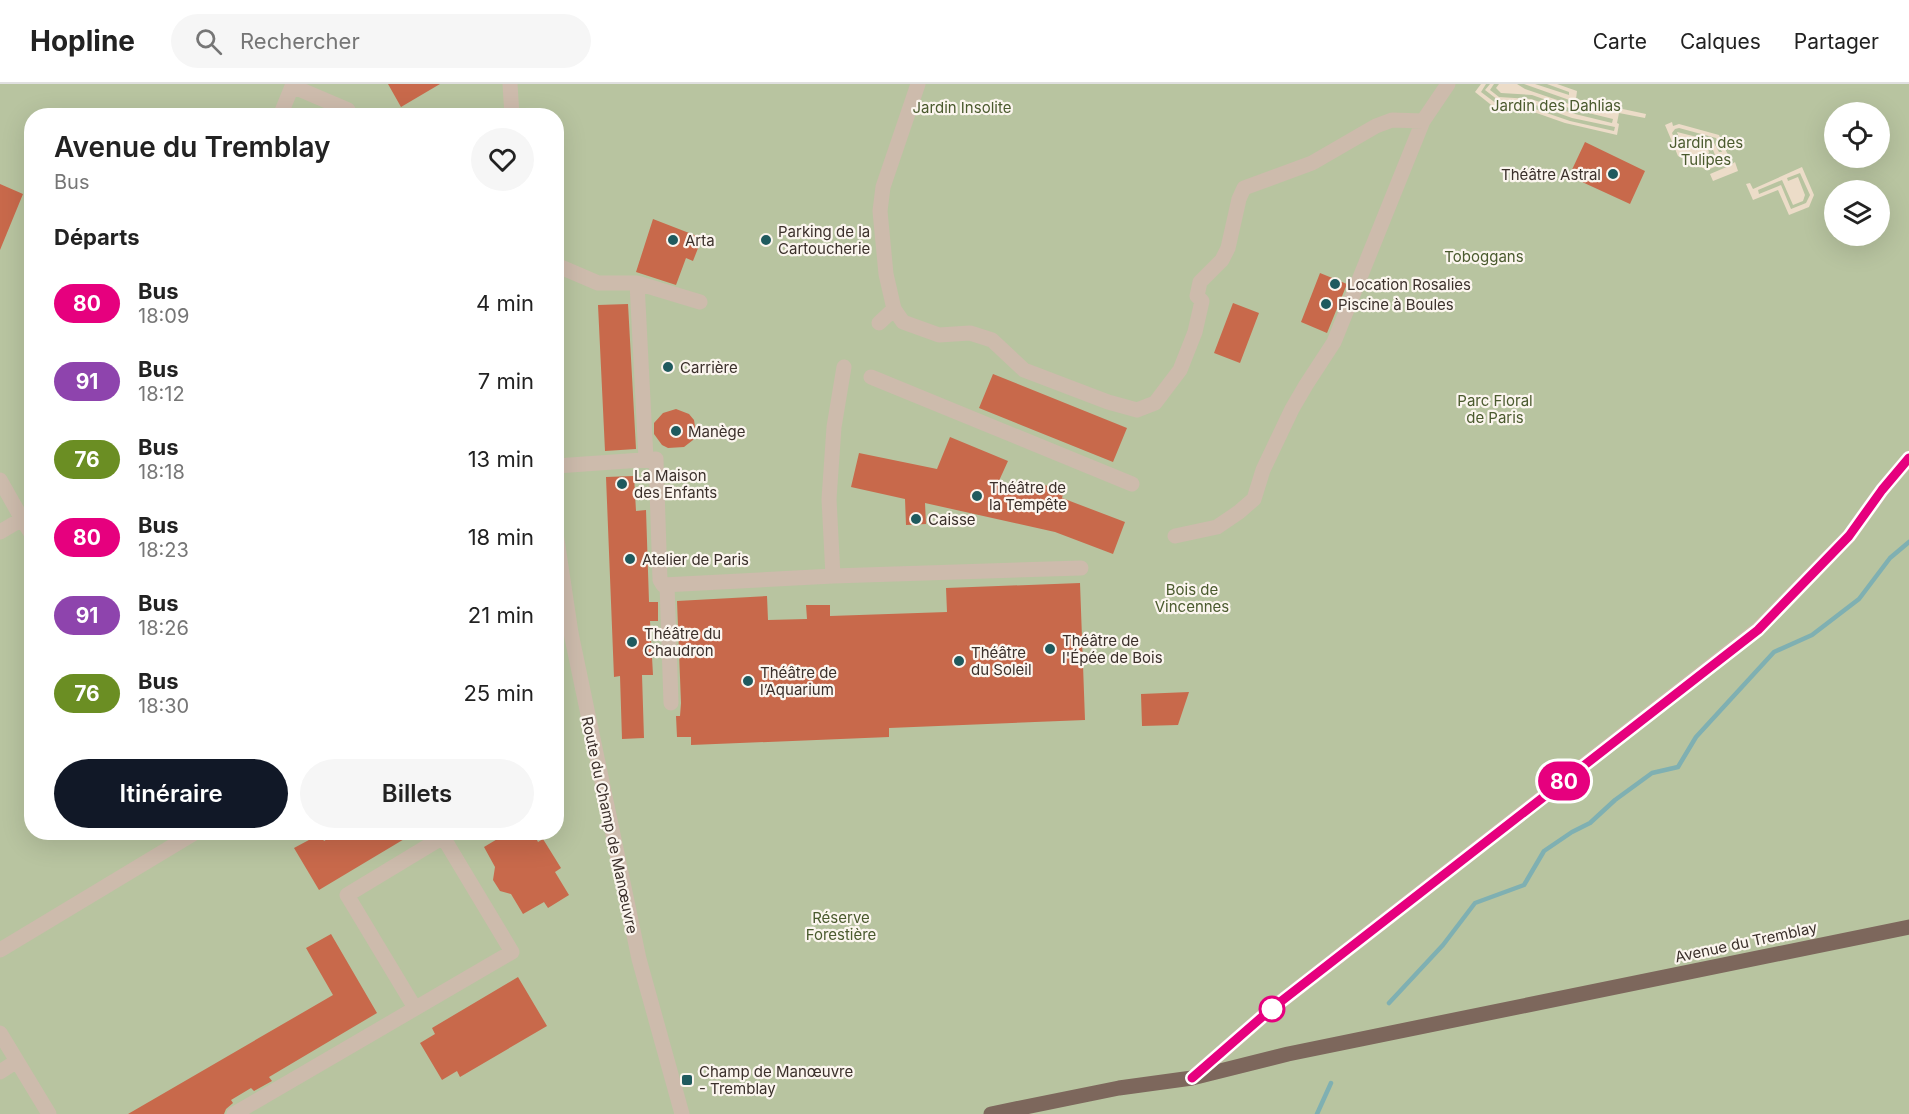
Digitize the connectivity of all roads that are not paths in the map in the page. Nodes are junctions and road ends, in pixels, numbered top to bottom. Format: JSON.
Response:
{"nodes":[{"id":1,"x":510,"y":84,"type":"edge"},
{"id":2,"x":918,"y":84,"type":"edge"},
{"id":3,"x":1448,"y":84,"type":"edge"},
{"id":4,"x":292,"y":85,"type":"edge"},
{"id":5,"x":282,"y":108,"type":"edge"},
{"id":6,"x":344,"y":108,"type":"edge"},
{"id":7,"x":512,"y":108,"type":"edge"},
{"id":8,"x":1423,"y":121,"type":"junction"},
{"id":9,"x":564,"y":268,"type":"edge"},
{"id":10,"x":637,"y":283,"type":"junction"},
{"id":11,"x":700,"y":302,"type":"dead end"},
{"id":12,"x":894,"y":309,"type":"junction"},
{"id":13,"x":879,"y":323,"type":"dead end"},
{"id":14,"x":844,"y":367,"type":"dead end"},
{"id":15,"x":871,"y":378,"type":"dead end"},
{"id":16,"x":1909,"y":458,"type":"edge"},
{"id":17,"x":646,"y":459,"type":"junction"},
{"id":18,"x":564,"y":465,"type":"edge"},
{"id":19,"x":0,"y":480,"type":"edge"},
{"id":20,"x":1132,"y":484,"type":"dead end"},
{"id":21,"x":22,"y":519,"type":"junction"},
{"id":22,"x":24,"y":522,"type":"edge"},
{"id":23,"x":0,"y":532,"type":"edge"},
{"id":24,"x":1175,"y":537,"type":"dead end"},
{"id":25,"x":1082,"y":568,"type":"dead end"},
{"id":26,"x":832,"y":576,"type":"junction"},
{"id":27,"x":666,"y":585,"type":"junction"},
{"id":28,"x":564,"y":586,"type":"edge"},
{"id":29,"x":670,"y":703,"type":"dead end"},
{"id":30,"x":183,"y":840,"type":"edge"},
{"id":31,"x":438,"y":840,"type":"edge"},
{"id":32,"x":445,"y":840,"type":"edge"},
{"id":33,"x":1909,"y":927,"type":"edge"},
{"id":34,"x":0,"y":950,"type":"edge"},
{"id":35,"x":415,"y":1008,"type":"junction"},
{"id":36,"x":0,"y":1033,"type":"edge"},
{"id":37,"x":17,"y":1061,"type":"junction"},
{"id":38,"x":0,"y":1072,"type":"edge"},
{"id":39,"x":1192,"y":1078,"type":"junction"},
{"id":40,"x":49,"y":1114,"type":"edge"},
{"id":41,"x":234,"y":1114,"type":"edge"},
{"id":42,"x":682,"y":1114,"type":"edge"},
{"id":43,"x":991,"y":1114,"type":"edge"}],
"edges":[{"from":1,"to":7,"type":"street"},
{"from":2,"to":12,"type":"street"},
{"from":3,"to":8,"type":"street"},
{"from":4,"to":5,"type":"street"},
{"from":4,"to":6,"type":"street"},
{"from":8,"to":12,"type":"street"},
{"from":8,"to":24,"type":"street"},
{"from":9,"to":10,"type":"street"},
{"from":10,"to":11,"type":"street"},
{"from":10,"to":17,"type":"street"},
{"from":12,"to":13,"type":"street"},
{"from":14,"to":26,"type":"street"},
{"from":15,"to":20,"type":"street"},
{"from":16,"to":39,"type":"street"},
{"from":17,"to":18,"type":"street"},
{"from":17,"to":27,"type":"street"},
{"from":19,"to":21,"type":"street"},
{"from":21,"to":22,"type":"street"},
{"from":21,"to":23,"type":"street"},
{"from":25,"to":26,"type":"street"},
{"from":26,"to":27,"type":"street"},
{"from":27,"to":29,"type":"street"},
{"from":28,"to":42,"type":"street","name":"Route du Champ de Manœuvre"},
{"from":30,"to":34,"type":"street"},
{"from":31,"to":35,"type":"street"},
{"from":32,"to":35,"type":"street"},
{"from":33,"to":39,"type":"main road","name":"Avenue du Tremblay"},
{"from":35,"to":41,"type":"street"},
{"from":36,"to":37,"type":"street"},
{"from":37,"to":38,"type":"street"},
{"from":37,"to":40,"type":"street"},
{"from":39,"to":43,"type":"main road","name":"Avenue du Tremblay"}]}
